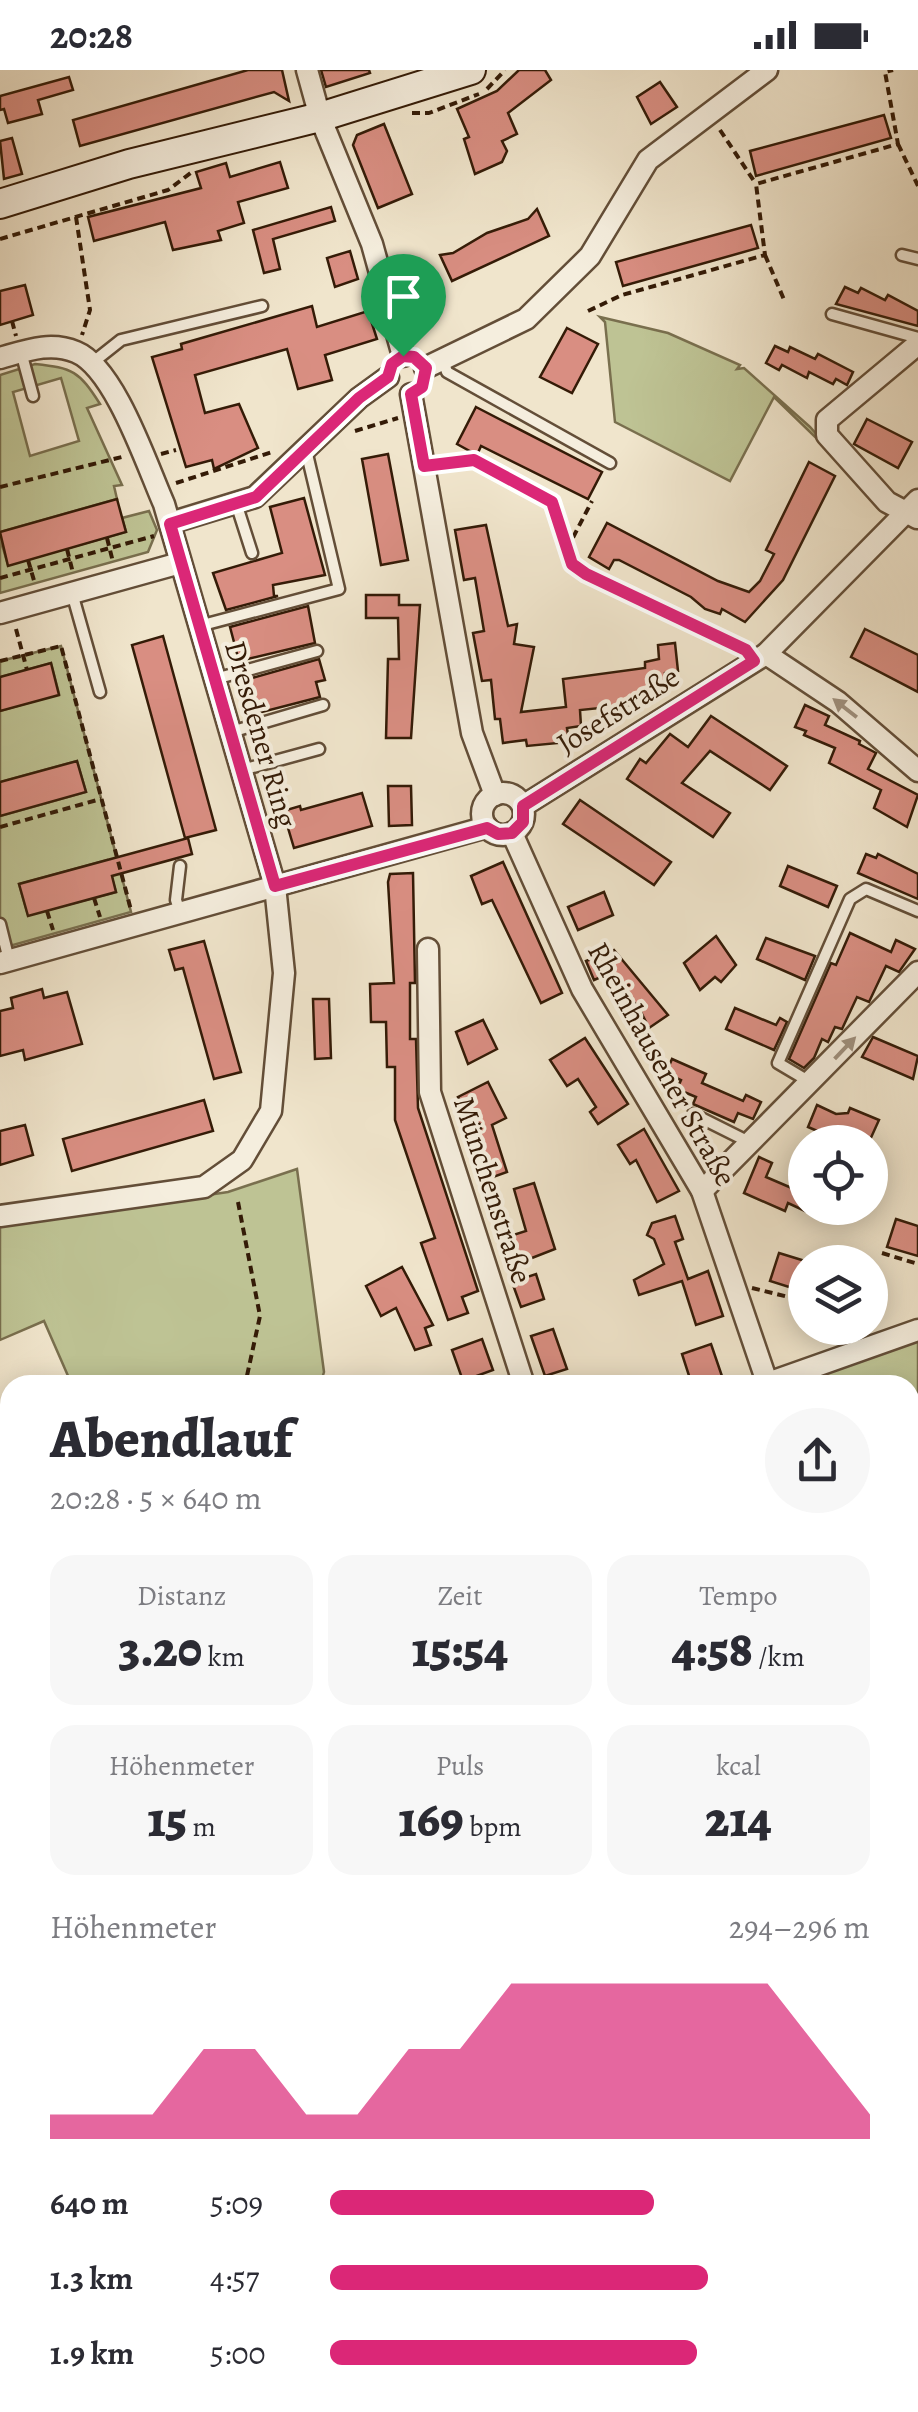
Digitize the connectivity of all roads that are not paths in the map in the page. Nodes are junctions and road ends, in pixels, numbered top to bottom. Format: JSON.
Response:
{"nodes":[{"id":1,"x":308,"y":70,"type":"edge"},
{"id":2,"x":470,"y":70,"type":"edge"},
{"id":3,"x":767,"y":70,"type":"edge"},
{"id":4,"x":320,"y":117,"type":"junction"},
{"id":5,"x":0,"y":204,"type":"edge"},
{"id":6,"x":902,"y":255,"type":"dead end"},
{"id":7,"x":918,"y":259,"type":"edge"},
{"id":8,"x":262,"y":306,"type":"dead end"},
{"id":9,"x":832,"y":314,"type":"dead end"},
{"id":10,"x":918,"y":341,"type":"edge"},
{"id":11,"x":13,"y":351,"type":"edge"},
{"id":12,"x":403,"y":356,"type":"junction"},
{"id":13,"x":84,"y":357,"type":"junction"},
{"id":14,"x":434,"y":364,"type":"junction"},
{"id":15,"x":388,"y":377,"type":"junction"},
{"id":16,"x":411,"y":394,"type":"junction"},
{"id":17,"x":34,"y":396,"type":"dead end"},
{"id":18,"x":306,"y":449,"type":"junction"},
{"id":19,"x":610,"y":464,"type":"dead end"},
{"id":20,"x":236,"y":503,"type":"junction"},
{"id":21,"x":914,"y":510,"type":"edge"},
{"id":22,"x":166,"y":528,"type":"junction"},
{"id":23,"x":252,"y":553,"type":"dead end"},
{"id":24,"x":180,"y":563,"type":"junction"},
{"id":25,"x":73,"y":586,"type":"junction"},
{"id":26,"x":7,"y":619,"type":"edge"},
{"id":27,"x":198,"y":626,"type":"junction"},
{"id":28,"x":317,"y":651,"type":"dead end"},
{"id":29,"x":760,"y":657,"type":"junction"},
{"id":30,"x":214,"y":680,"type":"junction"},
{"id":31,"x":100,"y":692,"type":"dead end"},
{"id":32,"x":323,"y":705,"type":"dead end"},
{"id":33,"x":230,"y":732,"type":"junction"},
{"id":34,"x":319,"y":749,"type":"dead end"},
{"id":35,"x":241,"y":770,"type":"junction"},
{"id":36,"x":918,"y":771,"type":"edge"},
{"id":37,"x":495,"y":794,"type":"junction"},
{"id":38,"x":523,"y":806,"type":"junction"},
{"id":39,"x":487,"y":828,"type":"junction"},
{"id":40,"x":512,"y":833,"type":"junction"},
{"id":41,"x":180,"y":866,"type":"dead end"},
{"id":42,"x":275,"y":886,"type":"junction"},
{"id":43,"x":918,"y":911,"type":"edge"},
{"id":44,"x":180,"y":912,"type":"junction"},
{"id":45,"x":0,"y":924,"type":"edge"},
{"id":46,"x":428,"y":949,"type":"dead end"},
{"id":47,"x":5,"y":961,"type":"edge"},
{"id":48,"x":918,"y":972,"type":"edge"},
{"id":49,"x":811,"y":1082,"type":"junction"},
{"id":50,"x":693,"y":1114,"type":"dead end"},
{"id":51,"x":750,"y":1142,"type":"junction"},
{"id":52,"x":702,"y":1191,"type":"junction"},
{"id":53,"x":0,"y":1216,"type":"edge"},
{"id":54,"x":918,"y":1330,"type":"edge"},
{"id":55,"x":521,"y":1375,"type":"edge"},
{"id":56,"x":765,"y":1375,"type":"edge"},
{"id":57,"x":793,"y":1375,"type":"edge"}],
"edges":[{"from":1,"to":4,"type":"street"},
{"from":2,"to":4,"type":"main road"},
{"from":3,"to":14,"type":"street"},
{"from":4,"to":5,"type":"main road"},
{"from":4,"to":12,"type":"street"},
{"from":6,"to":7,"type":"lane"},
{"from":8,"to":13,"type":"lane"},
{"from":9,"to":10,"type":"lane"},
{"from":10,"to":21,"type":"street"},
{"from":11,"to":13,"type":"street"},
{"from":11,"to":17,"type":"lane"},
{"from":12,"to":14,"type":"street"},
{"from":12,"to":15,"type":"street"},
{"from":13,"to":22,"type":"street","name":"Dresdener Ring"},
{"from":14,"to":16,"type":"street"},
{"from":14,"to":19,"type":"lane"},
{"from":15,"to":16,"type":"street"},
{"from":15,"to":18,"type":"street"},
{"from":16,"to":37,"type":"street"},
{"from":18,"to":20,"type":"street"},
{"from":18,"to":27,"type":"lane"},
{"from":20,"to":22,"type":"street"},
{"from":20,"to":23,"type":"lane"},
{"from":21,"to":29,"type":"street","name":"Josefstraße"},
{"from":22,"to":24,"type":"street","name":"Dresdener Ring"},
{"from":24,"to":25,"type":"street"},
{"from":24,"to":27,"type":"street","name":"Dresdener Ring"},
{"from":25,"to":26,"type":"street"},
{"from":25,"to":31,"type":"lane"},
{"from":27,"to":30,"type":"street","name":"Dresdener Ring"},
{"from":28,"to":30,"type":"lane"},
{"from":36,"to":29,"type":"street","one_way":true},
{"from":29,"to":38,"type":"street","name":"Josefstraße"},
{"from":30,"to":33,"type":"street","name":"Dresdener Ring"},
{"from":32,"to":33,"type":"lane"},
{"from":33,"to":35,"type":"street","name":"Dresdener Ring"},
{"from":34,"to":35,"type":"lane"},
{"from":35,"to":42,"type":"street","name":"Dresdener Ring"},
{"from":37,"to":38,"type":"street"},
{"from":37,"to":39,"type":"street"},
{"from":38,"to":40,"type":"street"},
{"from":39,"to":40,"type":"street"},
{"from":39,"to":42,"type":"street"},
{"from":40,"to":52,"type":"street","name":"Rheinhausener Straße"},
{"from":41,"to":44,"type":"lane"},
{"from":42,"to":44,"type":"street"},
{"from":42,"to":53,"type":"street","name":"Dresdener Ring"},
{"from":43,"to":49,"type":"lane"},
{"from":44,"to":47,"type":"street"},
{"from":45,"to":47,"type":"lane"},
{"from":46,"to":55,"type":"street","name":"Münchenstraße"},
{"from":49,"to":48,"type":"street","one_way":true},
{"from":49,"to":51,"type":"street"},
{"from":50,"to":51,"type":"lane"},
{"from":51,"to":52,"type":"street"},
{"from":52,"to":56,"type":"street","name":"Rheinhausener Straße"},
{"from":54,"to":57,"type":"street"}]}
